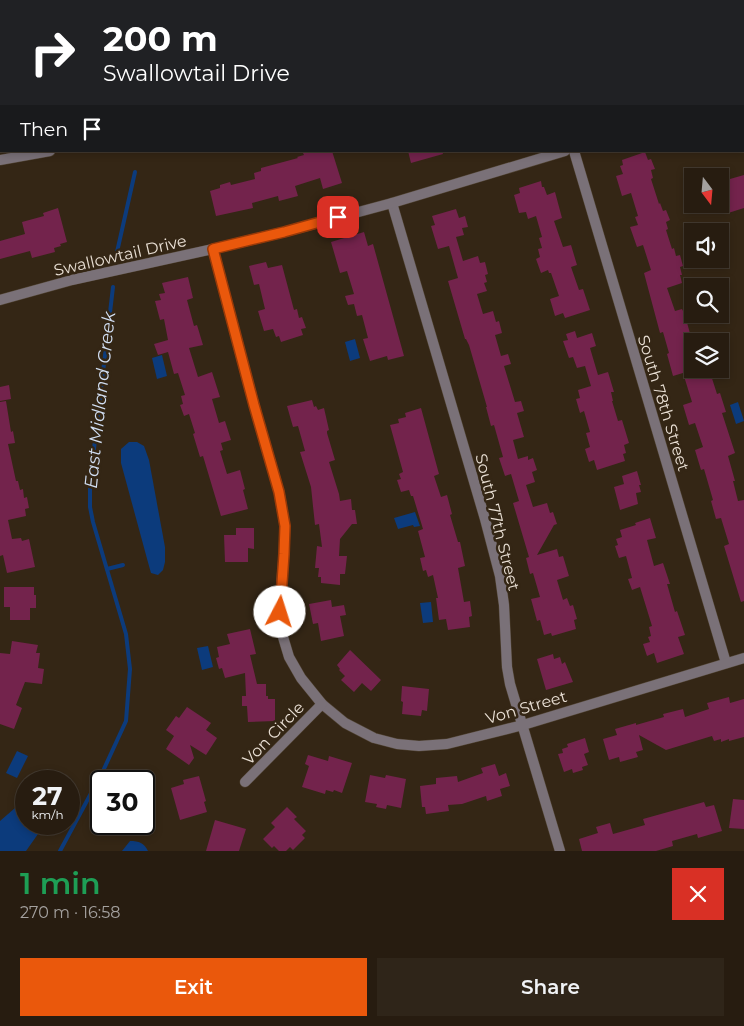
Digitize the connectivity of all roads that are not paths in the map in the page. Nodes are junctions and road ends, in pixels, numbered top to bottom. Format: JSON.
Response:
{"nodes":[{"id":1,"x":44,"y":152,"type":"edge"},
{"id":2,"x":562,"y":152,"type":"edge"},
{"id":3,"x":574,"y":152,"type":"edge"},
{"id":4,"x":0,"y":160,"type":"edge"},
{"id":5,"x":392,"y":202,"type":"junction"},
{"id":6,"x":213,"y":249,"type":"junction"},
{"id":7,"x":0,"y":300,"type":"edge"},
{"id":8,"x":744,"y":658,"type":"edge"},
{"id":9,"x":726,"y":663,"type":"junction"},
{"id":10,"x":322,"y":704,"type":"junction"},
{"id":11,"x":523,"y":724,"type":"junction"},
{"id":12,"x":245,"y":782,"type":"dead end"},
{"id":13,"x":560,"y":851,"type":"edge"}],
"edges":[{"from":1,"to":4,"type":"street"},
{"from":2,"to":5,"type":"street","name":"Swallowtail Drive"},
{"from":3,"to":9,"type":"street","name":"South 78th Street"},
{"from":5,"to":6,"type":"street","name":"Swallowtail Drive"},
{"from":5,"to":11,"type":"street","name":"South 77th Street"},
{"from":6,"to":7,"type":"street","name":"Swallowtail Drive"},
{"from":6,"to":10,"type":"street","name":"Von Street"},
{"from":8,"to":9,"type":"street","name":"Von Street"},
{"from":9,"to":11,"type":"street","name":"Von Street"},
{"from":10,"to":11,"type":"street","name":"Von Street"},
{"from":10,"to":12,"type":"street","name":"Von Circle"},
{"from":11,"to":13,"type":"street","name":"South 77th Street"}]}
